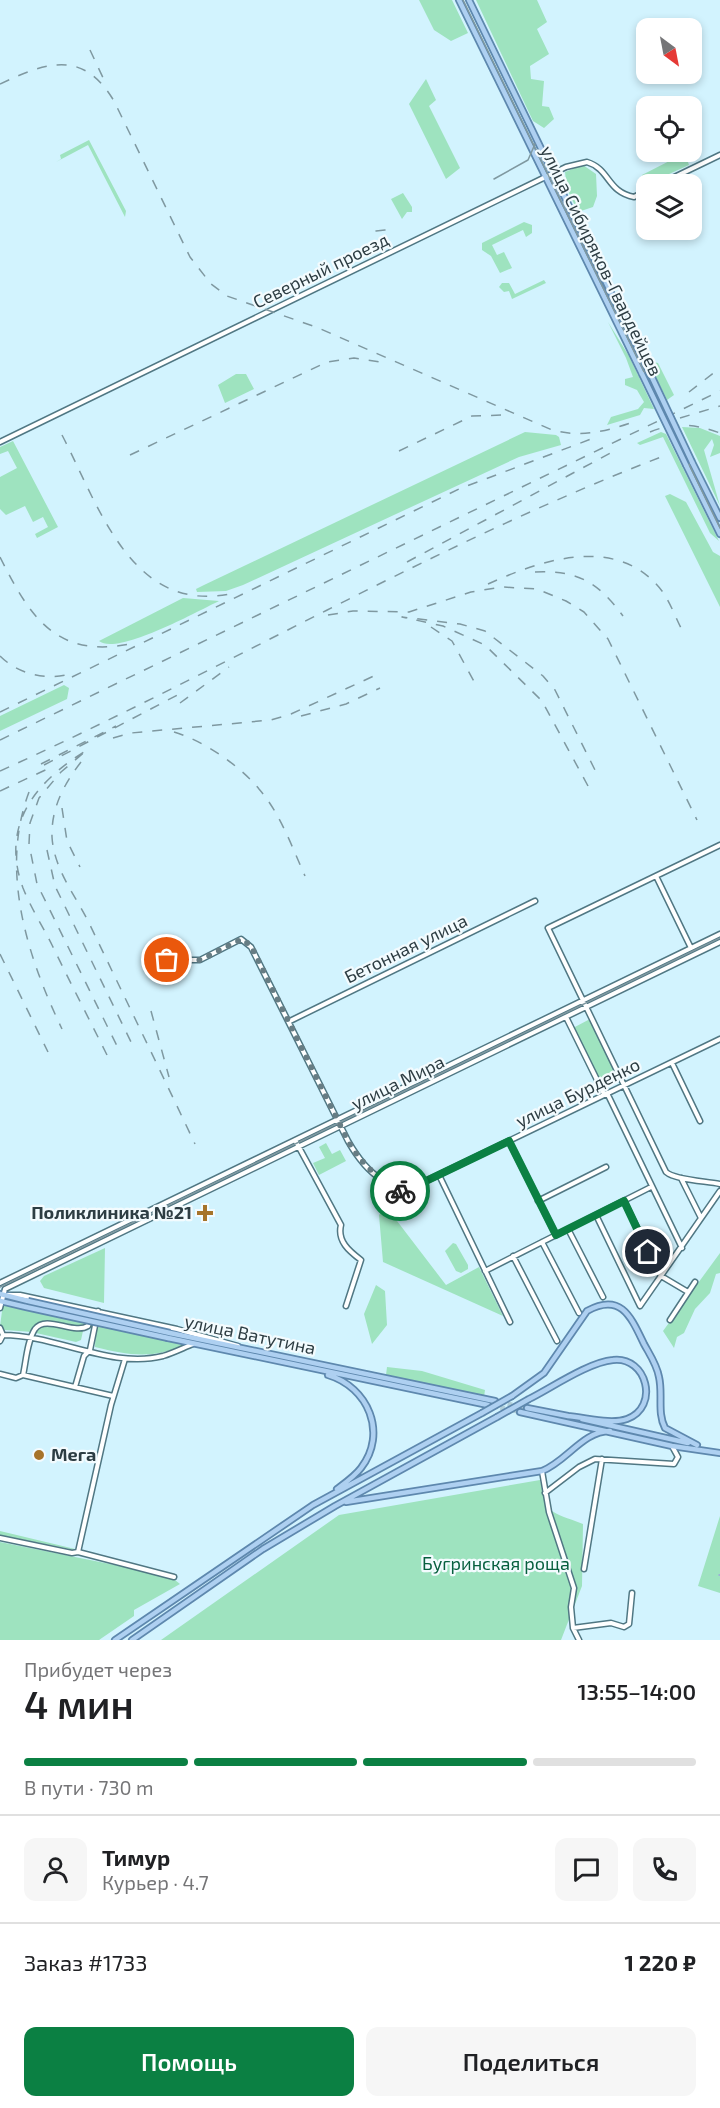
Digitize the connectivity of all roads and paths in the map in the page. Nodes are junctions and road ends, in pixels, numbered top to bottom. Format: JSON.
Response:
{"nodes":[{"id":1,"x":459,"y":0,"type":"edge"},
{"id":2,"x":469,"y":0,"type":"edge"},
{"id":3,"x":720,"y":156,"type":"edge"},
{"id":4,"x":553,"y":174,"type":"junction"},
{"id":5,"x":681,"y":174,"type":"edge"},
{"id":6,"x":545,"y":177,"type":"junction"},
{"id":7,"x":636,"y":195,"type":"edge"},
{"id":8,"x":0,"y":442,"type":"edge"},
{"id":9,"x":720,"y":518,"type":"edge"},
{"id":10,"x":720,"y":534,"type":"edge"},
{"id":11,"x":720,"y":845,"type":"edge"},
{"id":12,"x":656,"y":876,"type":"junction"},
{"id":13,"x":535,"y":901,"type":"dead end"},
{"id":14,"x":720,"y":934,"type":"edge"},
{"id":15,"x":720,"y":942,"type":"edge"},
{"id":16,"x":691,"y":948,"type":"junction"},
{"id":17,"x":151,"y":960,"type":"dead end"},
{"id":18,"x":584,"y":1000,"type":"junction"},
{"id":19,"x":588,"y":1006,"type":"junction"},
{"id":20,"x":566,"y":1017,"type":"junction"},
{"id":21,"x":290,"y":1022,"type":"junction"},
{"id":22,"x":719,"y":1041,"type":"edge"},
{"id":23,"x":672,"y":1062,"type":"junction"},
{"id":24,"x":626,"y":1085,"type":"junction"},
{"id":25,"x":606,"y":1094,"type":"junction"},
{"id":26,"x":337,"y":1119,"type":"junction"},
{"id":27,"x":700,"y":1121,"type":"dead end"},
{"id":28,"x":340,"y":1126,"type":"junction"},
{"id":29,"x":295,"y":1140,"type":"junction"},
{"id":30,"x":509,"y":1141,"type":"junction"},
{"id":31,"x":298,"y":1147,"type":"junction"},
{"id":32,"x":606,"y":1167,"type":"dead end"},
{"id":33,"x":439,"y":1175,"type":"junction"},
{"id":34,"x":681,"y":1178,"type":"junction"},
{"id":35,"x":720,"y":1184,"type":"edge"},
{"id":36,"x":651,"y":1187,"type":"junction"},
{"id":37,"x":720,"y":1191,"type":"edge"},
{"id":38,"x":538,"y":1201,"type":"junction"},
{"id":39,"x":624,"y":1201,"type":"junction"},
{"id":40,"x":596,"y":1215,"type":"junction"},
{"id":41,"x":701,"y":1219,"type":"junction"},
{"id":42,"x":110,"y":1229,"type":"junction"},
{"id":43,"x":568,"y":1229,"type":"junction"},
{"id":44,"x":556,"y":1235,"type":"junction"},
{"id":45,"x":113,"y":1236,"type":"junction"},
{"id":46,"x":542,"y":1242,"type":"junction"},
{"id":47,"x":681,"y":1248,"type":"junction"},
{"id":48,"x":513,"y":1256,"type":"junction"},
{"id":49,"x":485,"y":1271,"type":"junction"},
{"id":50,"x":661,"y":1276,"type":"junction"},
{"id":51,"x":695,"y":1282,"type":"dead end"},
{"id":52,"x":0,"y":1283,"type":"edge"},
{"id":53,"x":15,"y":1284,"type":"junction"},
{"id":54,"x":688,"y":1292,"type":"junction"},
{"id":55,"x":2,"y":1295,"type":"edge"},
{"id":56,"x":20,"y":1295,"type":"junction"},
{"id":57,"x":603,"y":1297,"type":"dead end"},
{"id":58,"x":1,"y":1301,"type":"edge"},
{"id":59,"x":27,"y":1304,"type":"junction"},
{"id":60,"x":346,"y":1306,"type":"dead end"},
{"id":61,"x":0,"y":1308,"type":"edge"},
{"id":62,"x":92,"y":1310,"type":"junction"},
{"id":63,"x":98,"y":1311,"type":"junction"},
{"id":64,"x":579,"y":1313,"type":"dead end"},
{"id":65,"x":670,"y":1320,"type":"dead end"},
{"id":66,"x":510,"y":1322,"type":"dead end"},
{"id":67,"x":0,"y":1328,"type":"edge"},
{"id":68,"x":3,"y":1335,"type":"junction"},
{"id":69,"x":169,"y":1335,"type":"junction"},
{"id":70,"x":33,"y":1337,"type":"junction"},
{"id":71,"x":0,"y":1341,"type":"edge"},
{"id":72,"x":557,"y":1341,"type":"dead end"},
{"id":73,"x":194,"y":1343,"type":"junction"},
{"id":74,"x":238,"y":1346,"type":"junction"},
{"id":75,"x":90,"y":1350,"type":"junction"},
{"id":76,"x":125,"y":1359,"type":"junction"},
{"id":77,"x":312,"y":1368,"type":"junction"},
{"id":78,"x":0,"y":1374,"type":"edge"},
{"id":79,"x":23,"y":1375,"type":"junction"},
{"id":80,"x":75,"y":1387,"type":"junction"},
{"id":81,"x":113,"y":1396,"type":"junction"},
{"id":82,"x":495,"y":1401,"type":"tunnel mouth"},
{"id":83,"x":488,"y":1405,"type":"tunnel mouth"},
{"id":84,"x":527,"y":1408,"type":"tunnel mouth"},
{"id":85,"x":520,"y":1412,"type":"tunnel mouth"},
{"id":86,"x":567,"y":1416,"type":"junction"},
{"id":87,"x":610,"y":1431,"type":"junction"},
{"id":88,"x":697,"y":1445,"type":"junction"},
{"id":89,"x":672,"y":1446,"type":"junction"},
{"id":90,"x":718,"y":1452,"type":"edge"},
{"id":91,"x":602,"y":1459,"type":"junction"},
{"id":92,"x":542,"y":1471,"type":"junction"},
{"id":93,"x":545,"y":1493,"type":"junction"},
{"id":94,"x":325,"y":1498,"type":"junction"},
{"id":95,"x":334,"y":1506,"type":"junction"},
{"id":96,"x":0,"y":1538,"type":"edge"},
{"id":97,"x":78,"y":1551,"type":"junction"},
{"id":98,"x":584,"y":1569,"type":"dead end"},
{"id":99,"x":174,"y":1576,"type":"dead end"},
{"id":100,"x":632,"y":1593,"type":"dead end"},
{"id":101,"x":573,"y":1628,"type":"junction"},
{"id":102,"x":115,"y":1640,"type":"edge"},
{"id":103,"x":132,"y":1640,"type":"edge"},
{"id":104,"x":579,"y":1640,"type":"edge"}],
"edges":[{"from":1,"to":6,"type":"main road","name":"улица Сибиряков-Гвардейцев"},
{"from":2,"to":4,"type":"main road","name":"улица Сибиряков-Гвардейцев"},
{"from":3,"to":5,"type":"street"},
{"from":4,"to":6,"type":"street","name":"Северный проезд"},
{"from":4,"to":7,"type":"street","name":"Северный проезд"},
{"from":4,"to":9,"type":"main road","name":"улица Сибиряков-Гвардейцев","bridge":true},
{"from":6,"to":8,"type":"street","name":"Северный проезд"},
{"from":6,"to":10,"type":"main road","name":"улица Сибиряков-Гвардейцев","bridge":true},
{"from":11,"to":12,"type":"street"},
{"from":12,"to":16,"type":"street"},
{"from":12,"to":18,"type":"street"},
{"from":13,"to":21,"type":"street","name":"Бетонная улица"},
{"from":14,"to":16,"type":"street","name":"улица Мира"},
{"from":15,"to":19,"type":"street","name":"улица Мира"},
{"from":16,"to":18,"type":"street","name":"улица Мира"},
{"from":17,"to":21,"type":"street"},
{"from":18,"to":19,"type":"street"},
{"from":18,"to":26,"type":"street","name":"улица Мира"},
{"from":19,"to":20,"type":"street","name":"улица Мира"},
{"from":19,"to":24,"type":"street"},
{"from":20,"to":25,"type":"street"},
{"from":20,"to":28,"type":"street","name":"улица Мира"},
{"from":21,"to":26,"type":"street"},
{"from":22,"to":23,"type":"street","name":"улица Бурденко"},
{"from":23,"to":24,"type":"street","name":"улица Бурденко"},
{"from":23,"to":27,"type":"street"},
{"from":24,"to":25,"type":"street","name":"улица Бурденко"},
{"from":24,"to":34,"type":"street"},
{"from":25,"to":30,"type":"street","name":"улица Бурденко"},
{"from":25,"to":36,"type":"street"},
{"from":26,"to":28,"type":"street"},
{"from":26,"to":29,"type":"street","name":"улица Мира"},
{"from":28,"to":31,"type":"street","name":"улица Мира"},
{"from":28,"to":33,"type":"street","name":"улица Бурденко"},
{"from":29,"to":31,"type":"street"},
{"from":29,"to":42,"type":"street","name":"улица Мира"},
{"from":30,"to":33,"type":"street","name":"улица Бурденко"},
{"from":30,"to":38,"type":"street"},
{"from":31,"to":45,"type":"street","name":"улица Мира"},
{"from":31,"to":60,"type":"street"},
{"from":32,"to":38,"type":"street"},
{"from":33,"to":49,"type":"street"},
{"from":34,"to":35,"type":"street"},
{"from":34,"to":41,"type":"street"},
{"from":36,"to":39,"type":"street"},
{"from":36,"to":47,"type":"street"},
{"from":37,"to":41,"type":"street"},
{"from":38,"to":44,"type":"street"},
{"from":39,"to":40,"type":"street"},
{"from":39,"to":50,"type":"street"},
{"from":40,"to":43,"type":"street"},
{"from":40,"to":50,"type":"street"},
{"from":41,"to":47,"type":"street"},
{"from":42,"to":45,"type":"street"},
{"from":42,"to":52,"type":"street","name":"улица Мира"},
{"from":43,"to":44,"type":"street"},
{"from":43,"to":57,"type":"street"},
{"from":44,"to":46,"type":"street"},
{"from":45,"to":53,"type":"street","name":"улица Мира"},
{"from":46,"to":48,"type":"street"},
{"from":46,"to":64,"type":"street"},
{"from":47,"to":50,"type":"street"},
{"from":48,"to":49,"type":"street"},
{"from":48,"to":72,"type":"street"},
{"from":49,"to":66,"type":"street"},
{"from":50,"to":54,"type":"street"},
{"from":51,"to":54,"type":"street"},
{"from":53,"to":55,"type":"street","name":"улица Мира"},
{"from":53,"to":56,"type":"street"},
{"from":54,"to":65,"type":"street"},
{"from":55,"to":56,"type":"street"},
{"from":55,"to":58,"type":"street"},
{"from":55,"to":59,"type":"main road","name":"улица Ватутина"},
{"from":56,"to":62,"type":"street"},
{"from":58,"to":59,"type":"main road","name":"улица Ватутина"},
{"from":58,"to":61,"type":"street"},
{"from":59,"to":69,"type":"main road","name":"улица Ватутина","bridge":true},
{"from":62,"to":63,"type":"street"},
{"from":62,"to":70,"type":"street"},
{"from":63,"to":74,"type":"street"},
{"from":63,"to":75,"type":"street"},
{"from":67,"to":68,"type":"street"},
{"from":68,"to":70,"type":"street"},
{"from":68,"to":71,"type":"street"},
{"from":69,"to":73,"type":"main road","name":"улица Ватутина"},
{"from":69,"to":74,"type":"main road","name":"улица Ватутина"},
{"from":70,"to":75,"type":"street"},
{"from":70,"to":79,"type":"street"},
{"from":73,"to":76,"type":"street"},
{"from":73,"to":77,"type":"main road","name":"улица Ватутина"},
{"from":74,"to":82,"type":"main road","name":"улица Ватутина"},
{"from":75,"to":76,"type":"street"},
{"from":75,"to":80,"type":"street"},
{"from":76,"to":81,"type":"street"},
{"from":77,"to":83,"type":"main road","name":"улица Ватутина"},
{"from":77,"to":94,"type":"main road"},
{"from":78,"to":79,"type":"street"},
{"from":79,"to":80,"type":"street"},
{"from":80,"to":81,"type":"street"},
{"from":81,"to":97,"type":"street"},
{"from":84,"to":86,"type":"main road"},
{"from":85,"to":87,"type":"main road"},
{"from":86,"to":88,"type":"main road"},
{"from":86,"to":95,"type":"main road","bridge":true},
{"from":87,"to":89,"type":"main road"},
{"from":87,"to":92,"type":"main road"},
{"from":88,"to":90,"type":"main road"},
{"from":88,"to":94,"type":"main road","bridge":true},
{"from":89,"to":90,"type":"main road"},
{"from":89,"to":91,"type":"street"},
{"from":91,"to":93,"type":"street"},
{"from":91,"to":98,"type":"street"},
{"from":92,"to":93,"type":"street"},
{"from":92,"to":95,"type":"main road"},
{"from":93,"to":101,"type":"street"},
{"from":94,"to":102,"type":"main road"},
{"from":95,"to":103,"type":"main road"},
{"from":96,"to":97,"type":"street"},
{"from":97,"to":99,"type":"street"},
{"from":100,"to":101,"type":"street"},
{"from":101,"to":104,"type":"street"}]}
